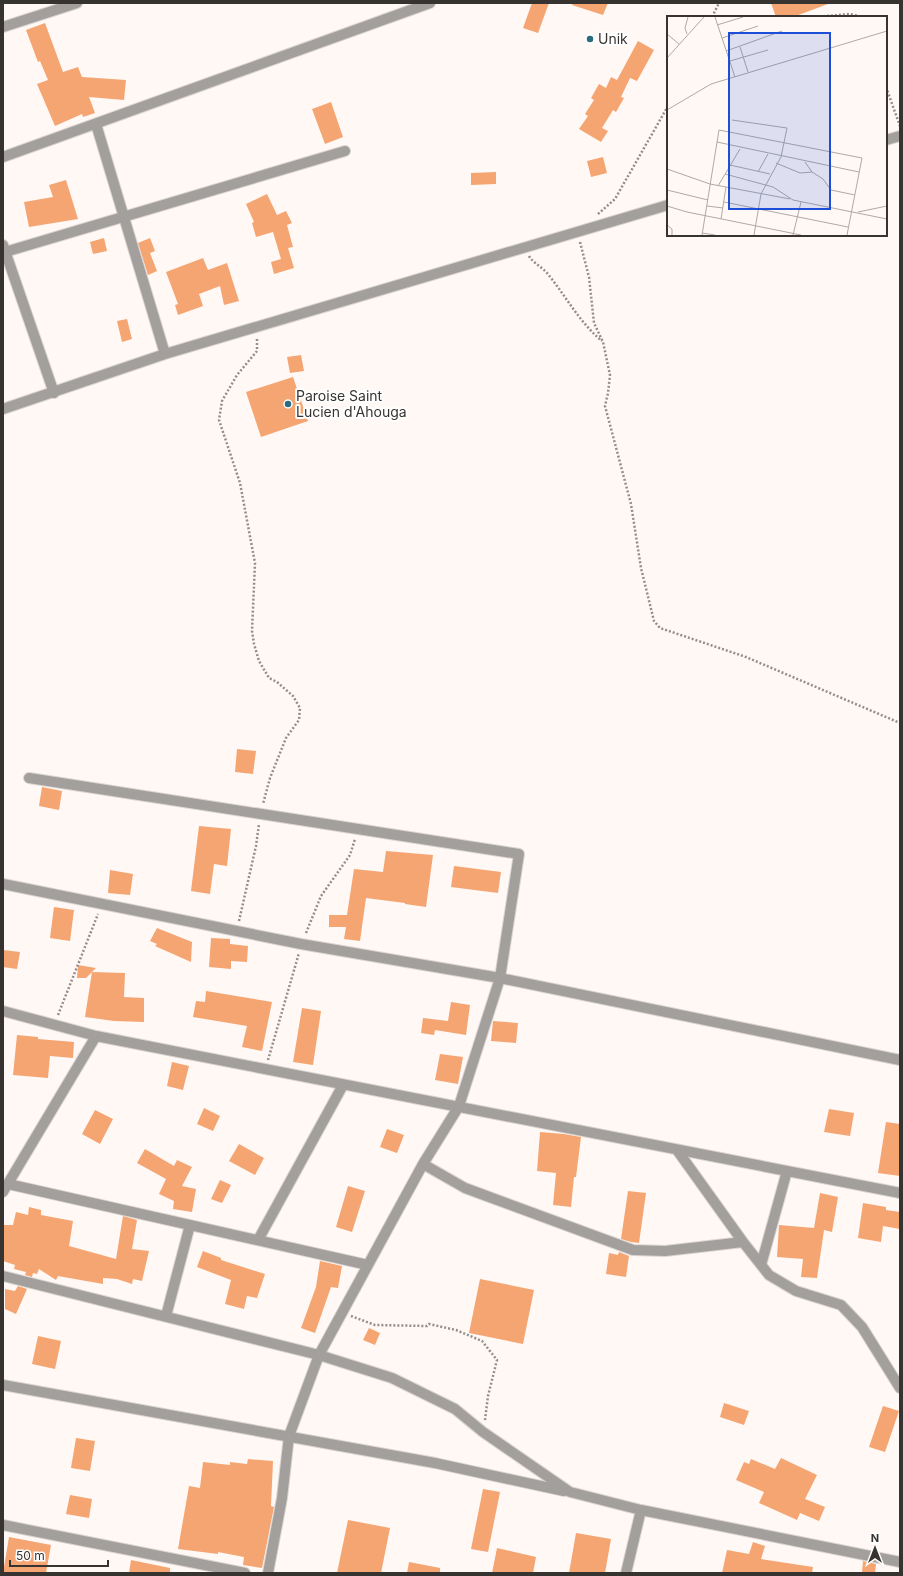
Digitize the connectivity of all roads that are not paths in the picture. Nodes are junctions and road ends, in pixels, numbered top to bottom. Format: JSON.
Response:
{"nodes":[{"id":1,"x":77,"y":3,"type":"edge"},
{"id":2,"x":430,"y":3,"type":"edge"},
{"id":3,"x":3,"y":27,"type":"edge"},
{"id":4,"x":96,"y":124,"type":"junction"},
{"id":5,"x":900,"y":136,"type":"edge"},
{"id":6,"x":887,"y":140,"type":"edge"},
{"id":7,"x":345,"y":150,"type":"dead end"},
{"id":8,"x":4,"y":160,"type":"edge"},
{"id":9,"x":667,"y":205,"type":"edge"},
{"id":10,"x":124,"y":217,"type":"junction"},
{"id":11,"x":4,"y":248,"type":"edge"},
{"id":12,"x":165,"y":354,"type":"junction"},
{"id":13,"x":54,"y":393,"type":"junction"},
{"id":14,"x":3,"y":409,"type":"edge"},
{"id":15,"x":30,"y":778,"type":"dead end"},
{"id":16,"x":3,"y":884,"type":"edge"},
{"id":17,"x":500,"y":978,"type":"junction"},
{"id":18,"x":3,"y":1011,"type":"edge"},
{"id":19,"x":96,"y":1036,"type":"junction"},
{"id":20,"x":900,"y":1060,"type":"edge"},
{"id":21,"x":343,"y":1084,"type":"junction"},
{"id":22,"x":459,"y":1106,"type":"junction"},
{"id":23,"x":677,"y":1150,"type":"junction"},
{"id":24,"x":423,"y":1164,"type":"junction"},
{"id":25,"x":787,"y":1171,"type":"junction"},
{"id":26,"x":6,"y":1188,"type":"edge"},
{"id":27,"x":900,"y":1194,"type":"edge"},
{"id":28,"x":190,"y":1225,"type":"junction"},
{"id":29,"x":258,"y":1240,"type":"junction"},
{"id":30,"x":743,"y":1242,"type":"junction"},
{"id":31,"x":368,"y":1265,"type":"junction"},
{"id":32,"x":761,"y":1265,"type":"junction"},
{"id":33,"x":3,"y":1276,"type":"edge"},
{"id":34,"x":166,"y":1316,"type":"junction"},
{"id":35,"x":319,"y":1354,"type":"junction"},
{"id":36,"x":3,"y":1385,"type":"edge"},
{"id":37,"x":900,"y":1388,"type":"edge"},
{"id":38,"x":289,"y":1436,"type":"junction"},
{"id":39,"x":570,"y":1492,"type":"junction"},
{"id":40,"x":641,"y":1510,"type":"junction"},
{"id":41,"x":3,"y":1525,"type":"edge"},
{"id":42,"x":900,"y":1562,"type":"edge"},
{"id":43,"x":245,"y":1573,"type":"edge"},
{"id":44,"x":268,"y":1573,"type":"edge"},
{"id":45,"x":626,"y":1573,"type":"edge"}],
"edges":[{"from":1,"to":3,"type":"street"},
{"from":2,"to":4,"type":"street"},
{"from":4,"to":8,"type":"street"},
{"from":4,"to":10,"type":"street"},
{"from":5,"to":6,"type":"street"},
{"from":7,"to":10,"type":"street"},
{"from":9,"to":12,"type":"street"},
{"from":10,"to":11,"type":"street"},
{"from":10,"to":12,"type":"street"},
{"from":11,"to":13,"type":"street"},
{"from":12,"to":13,"type":"street"},
{"from":13,"to":14,"type":"street"},
{"from":15,"to":17,"type":"street"},
{"from":16,"to":17,"type":"street"},
{"from":17,"to":20,"type":"street"},
{"from":17,"to":22,"type":"street"},
{"from":18,"to":19,"type":"street"},
{"from":19,"to":21,"type":"street"},
{"from":19,"to":26,"type":"street"},
{"from":21,"to":22,"type":"street"},
{"from":21,"to":29,"type":"street"},
{"from":22,"to":23,"type":"street"},
{"from":22,"to":24,"type":"street"},
{"from":23,"to":25,"type":"street"},
{"from":23,"to":30,"type":"street"},
{"from":24,"to":30,"type":"street"},
{"from":24,"to":31,"type":"street"},
{"from":25,"to":27,"type":"street"},
{"from":25,"to":32,"type":"street"},
{"from":26,"to":28,"type":"street"},
{"from":28,"to":29,"type":"street"},
{"from":28,"to":34,"type":"street"},
{"from":29,"to":31,"type":"street"},
{"from":30,"to":32,"type":"street"},
{"from":31,"to":35,"type":"street"},
{"from":32,"to":37,"type":"street"},
{"from":33,"to":34,"type":"street"},
{"from":34,"to":35,"type":"street"},
{"from":35,"to":38,"type":"street"},
{"from":35,"to":39,"type":"street"},
{"from":36,"to":38,"type":"street"},
{"from":38,"to":39,"type":"street"},
{"from":38,"to":44,"type":"street"},
{"from":39,"to":40,"type":"street"},
{"from":40,"to":42,"type":"street"},
{"from":40,"to":45,"type":"street"},
{"from":41,"to":43,"type":"street"}]}
